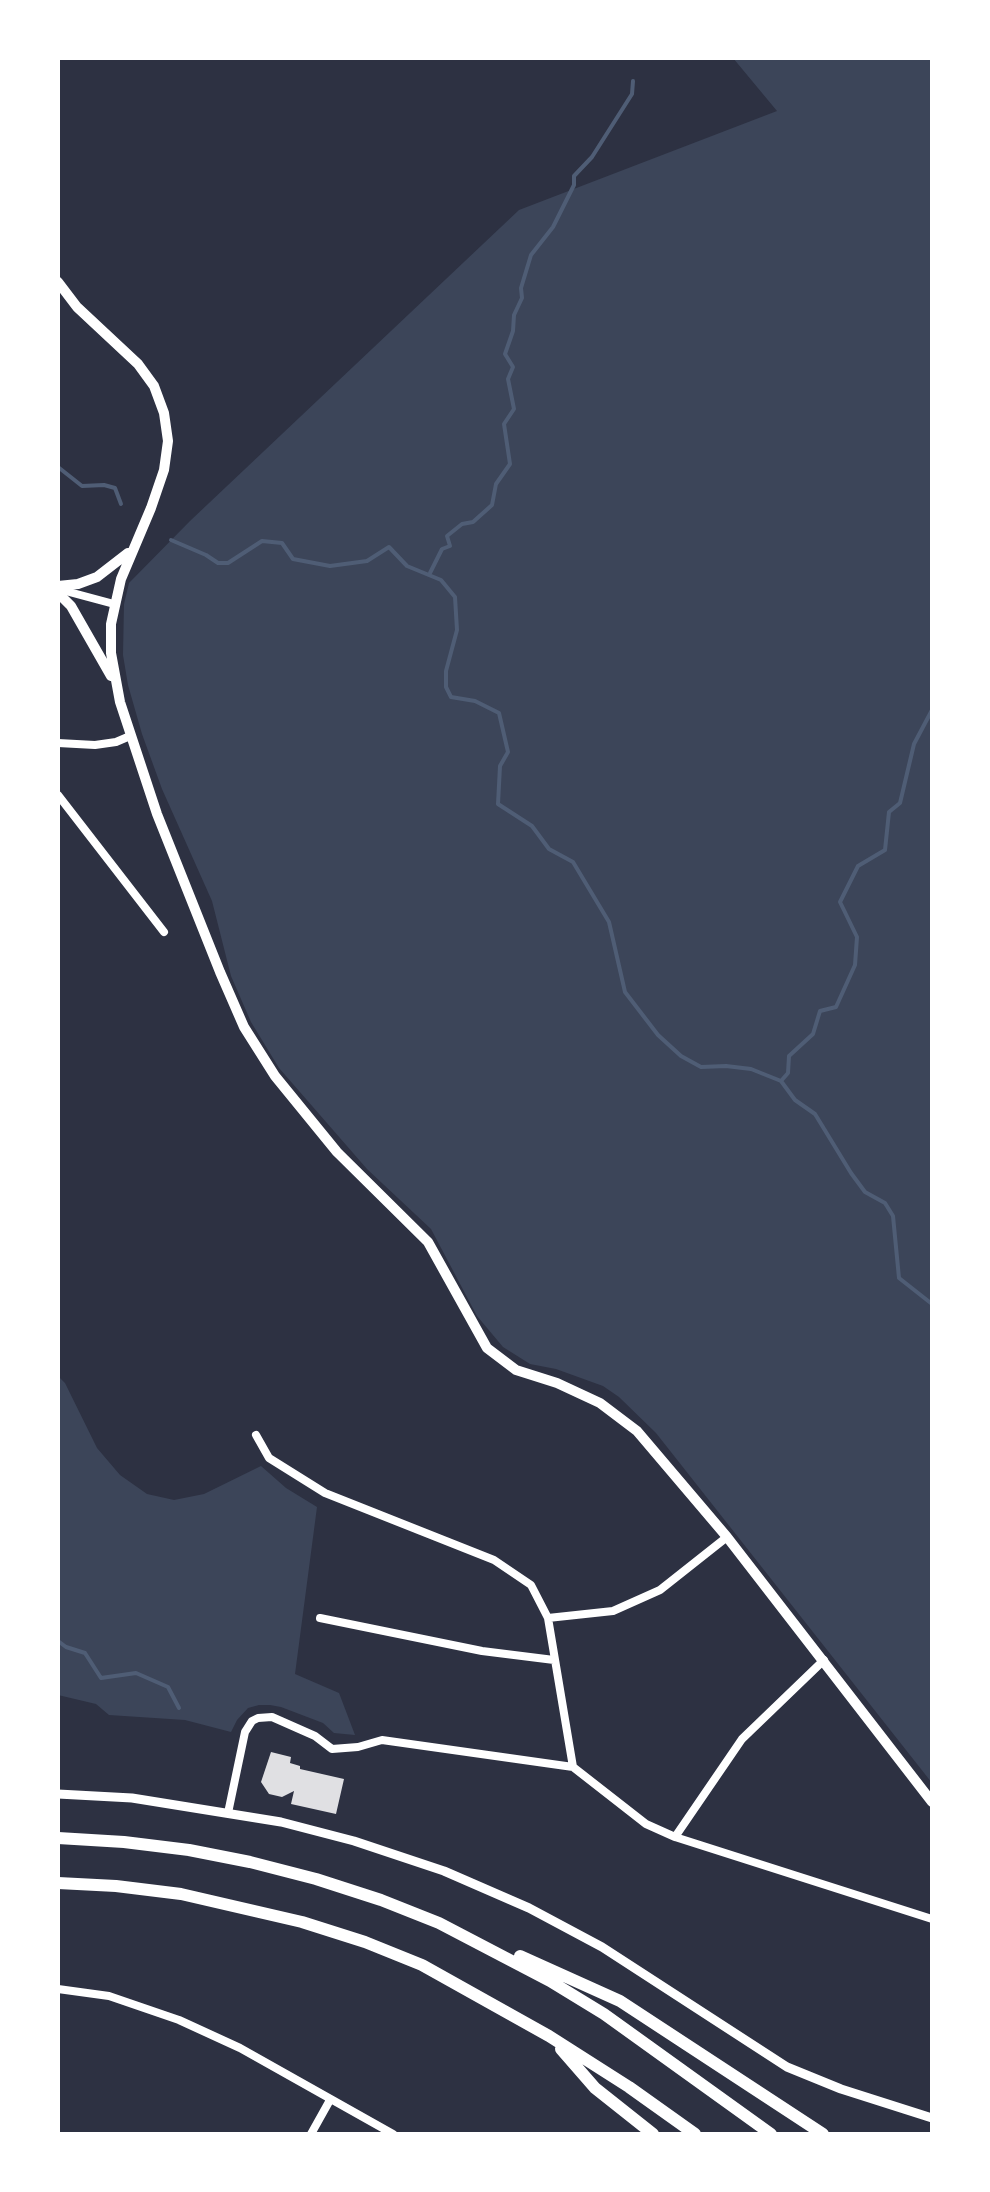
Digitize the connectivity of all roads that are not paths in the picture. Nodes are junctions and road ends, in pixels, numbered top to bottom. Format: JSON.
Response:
{"nodes":[{"id":1,"x":58,"y":282,"type":"edge"},
{"id":2,"x":132,"y":549,"type":"junction"},
{"id":3,"x":58,"y":589,"type":"edge"},
{"id":4,"x":114,"y":604,"type":"junction"},
{"id":5,"x":116,"y":685,"type":"junction"},
{"id":6,"x":130,"y":736,"type":"junction"},
{"id":7,"x":58,"y":743,"type":"edge"},
{"id":8,"x":58,"y":795,"type":"edge"},
{"id":9,"x":164,"y":932,"type":"dead end"},
{"id":10,"x":256,"y":1435,"type":"dead end"},
{"id":11,"x":727,"y":1537,"type":"junction"},
{"id":12,"x":320,"y":1618,"type":"dead end"},
{"id":13,"x":548,"y":1618,"type":"junction"},
{"id":14,"x":554,"y":1660,"type":"junction"},
{"id":15,"x":824,"y":1660,"type":"junction"},
{"id":16,"x":573,"y":1767,"type":"junction"},
{"id":17,"x":58,"y":1794,"type":"edge"},
{"id":18,"x":932,"y":1802,"type":"edge"},
{"id":19,"x":228,"y":1812,"type":"junction"},
{"id":20,"x":675,"y":1837,"type":"junction"},
{"id":21,"x":58,"y":1838,"type":"edge"},
{"id":22,"x":58,"y":1883,"type":"edge"},
{"id":23,"x":932,"y":1919,"type":"edge"},
{"id":24,"x":438,"y":1923,"type":"junction"},
{"id":25,"x":58,"y":1989,"type":"edge"},
{"id":26,"x":549,"y":2036,"type":"junction"},
{"id":27,"x":330,"y":2100,"type":"junction"},
{"id":28,"x":932,"y":2118,"type":"edge"},
{"id":29,"x":311,"y":2134,"type":"edge"},
{"id":30,"x":393,"y":2134,"type":"edge"},
{"id":31,"x":653,"y":2134,"type":"edge"},
{"id":32,"x":695,"y":2134,"type":"edge"},
{"id":33,"x":771,"y":2134,"type":"edge"},
{"id":34,"x":823,"y":2134,"type":"edge"}],
"edges":[{"from":1,"to":2,"type":"main road"},
{"from":2,"to":3,"type":"main road"},
{"from":2,"to":4,"type":"main road"},
{"from":3,"to":4,"type":"street"},
{"from":3,"to":5,"type":"main road"},
{"from":4,"to":5,"type":"main road"},
{"from":5,"to":6,"type":"main road"},
{"from":6,"to":7,"type":"street"},
{"from":6,"to":11,"type":"main road"},
{"from":8,"to":9,"type":"street"},
{"from":10,"to":13,"type":"street"},
{"from":11,"to":13,"type":"street"},
{"from":11,"to":15,"type":"main road"},
{"from":12,"to":14,"type":"street"},
{"from":13,"to":14,"type":"street"},
{"from":14,"to":16,"type":"street"},
{"from":15,"to":18,"type":"main road"},
{"from":15,"to":20,"type":"street"},
{"from":16,"to":19,"type":"street"},
{"from":16,"to":20,"type":"street"},
{"from":17,"to":19,"type":"street"},
{"from":19,"to":28,"type":"street"},
{"from":20,"to":23,"type":"street"},
{"from":21,"to":24,"type":"highway"},
{"from":22,"to":26,"type":"highway"},
{"from":24,"to":33,"type":"highway"},
{"from":24,"to":34,"type":"highway"},
{"from":25,"to":27,"type":"street"},
{"from":26,"to":31,"type":"highway"},
{"from":26,"to":32,"type":"highway"},
{"from":27,"to":29,"type":"street"},
{"from":27,"to":30,"type":"street"}]}
